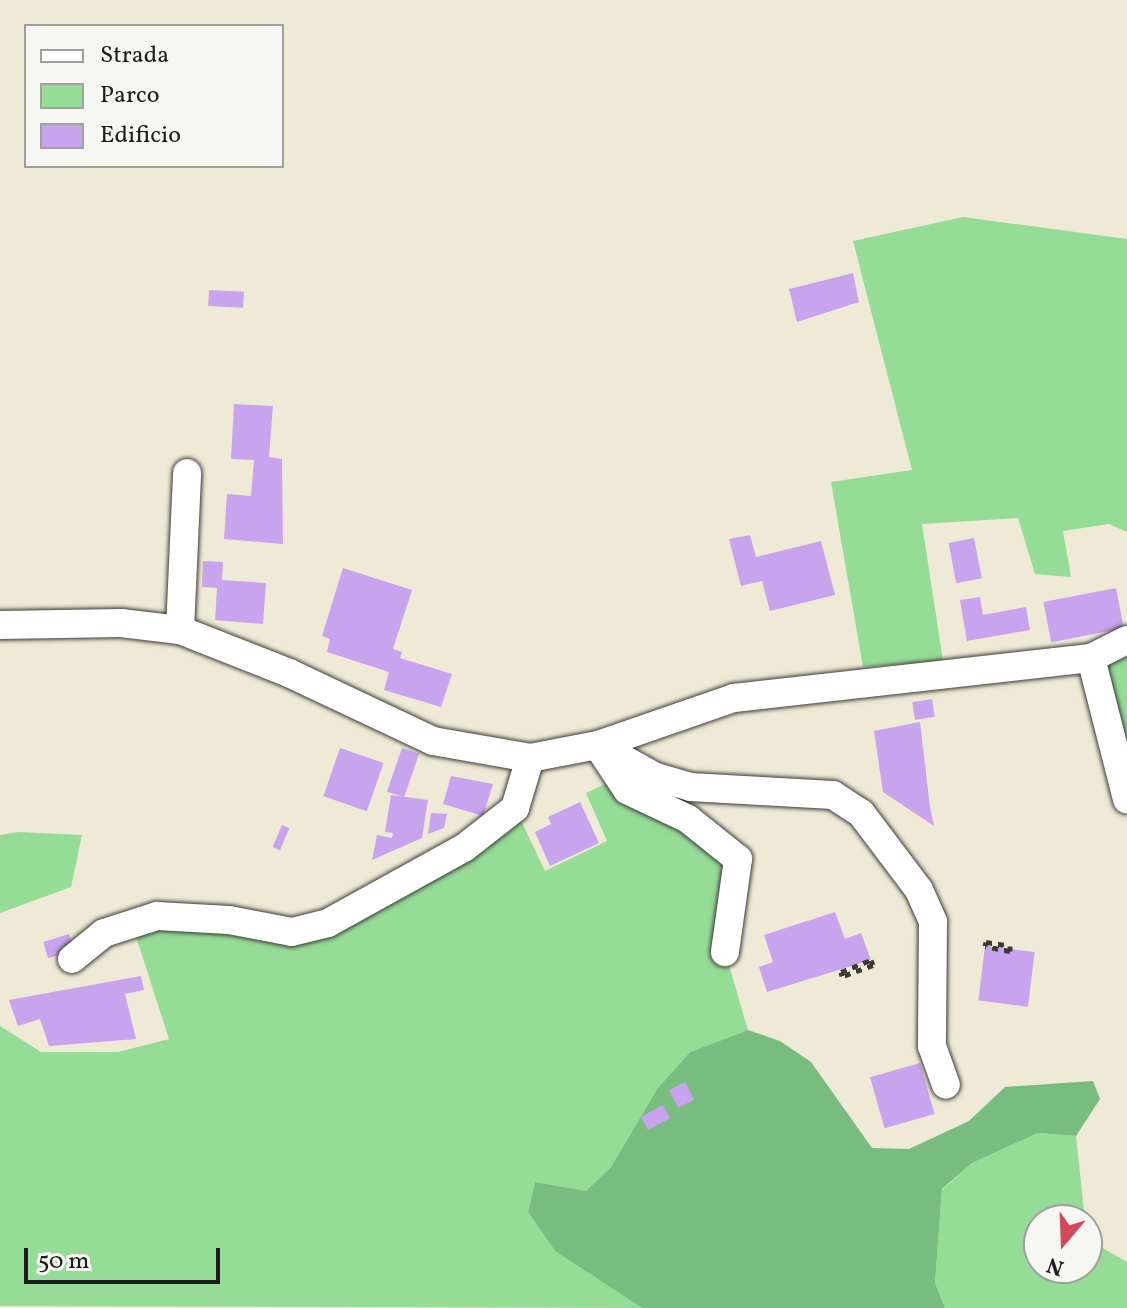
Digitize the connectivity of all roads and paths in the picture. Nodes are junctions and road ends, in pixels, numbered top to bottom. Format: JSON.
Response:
{"nodes":[{"id":1,"x":187,"y":473,"type":"dead end"},
{"id":2,"x":0,"y":625,"type":"edge"},
{"id":3,"x":180,"y":630,"type":"junction"},
{"id":4,"x":1127,"y":640,"type":"edge"},
{"id":5,"x":1091,"y":658,"type":"junction"},
{"id":6,"x":598,"y":745,"type":"junction"},
{"id":7,"x":530,"y":758,"type":"junction"},
{"id":8,"x":1127,"y":799,"type":"edge"},
{"id":9,"x":725,"y":952,"type":"dead end"},
{"id":10,"x":72,"y":959,"type":"dead end"},
{"id":11,"x":871,"y":960,"type":"joint"},
{"id":12,"x":946,"y":1085,"type":"dead end"}],
"edges":[{"from":1,"to":3,"type":"street"},
{"from":2,"to":3,"type":"street"},
{"from":3,"to":7,"type":"street"},
{"from":4,"to":5,"type":"street"},
{"from":5,"to":6,"type":"street"},
{"from":5,"to":8,"type":"street"},
{"from":6,"to":7,"type":"street"},
{"from":6,"to":9,"type":"street"},
{"from":6,"to":12,"type":"street"},
{"from":7,"to":10,"type":"street"},
{"from":11,"to":11,"type":"path"}]}
